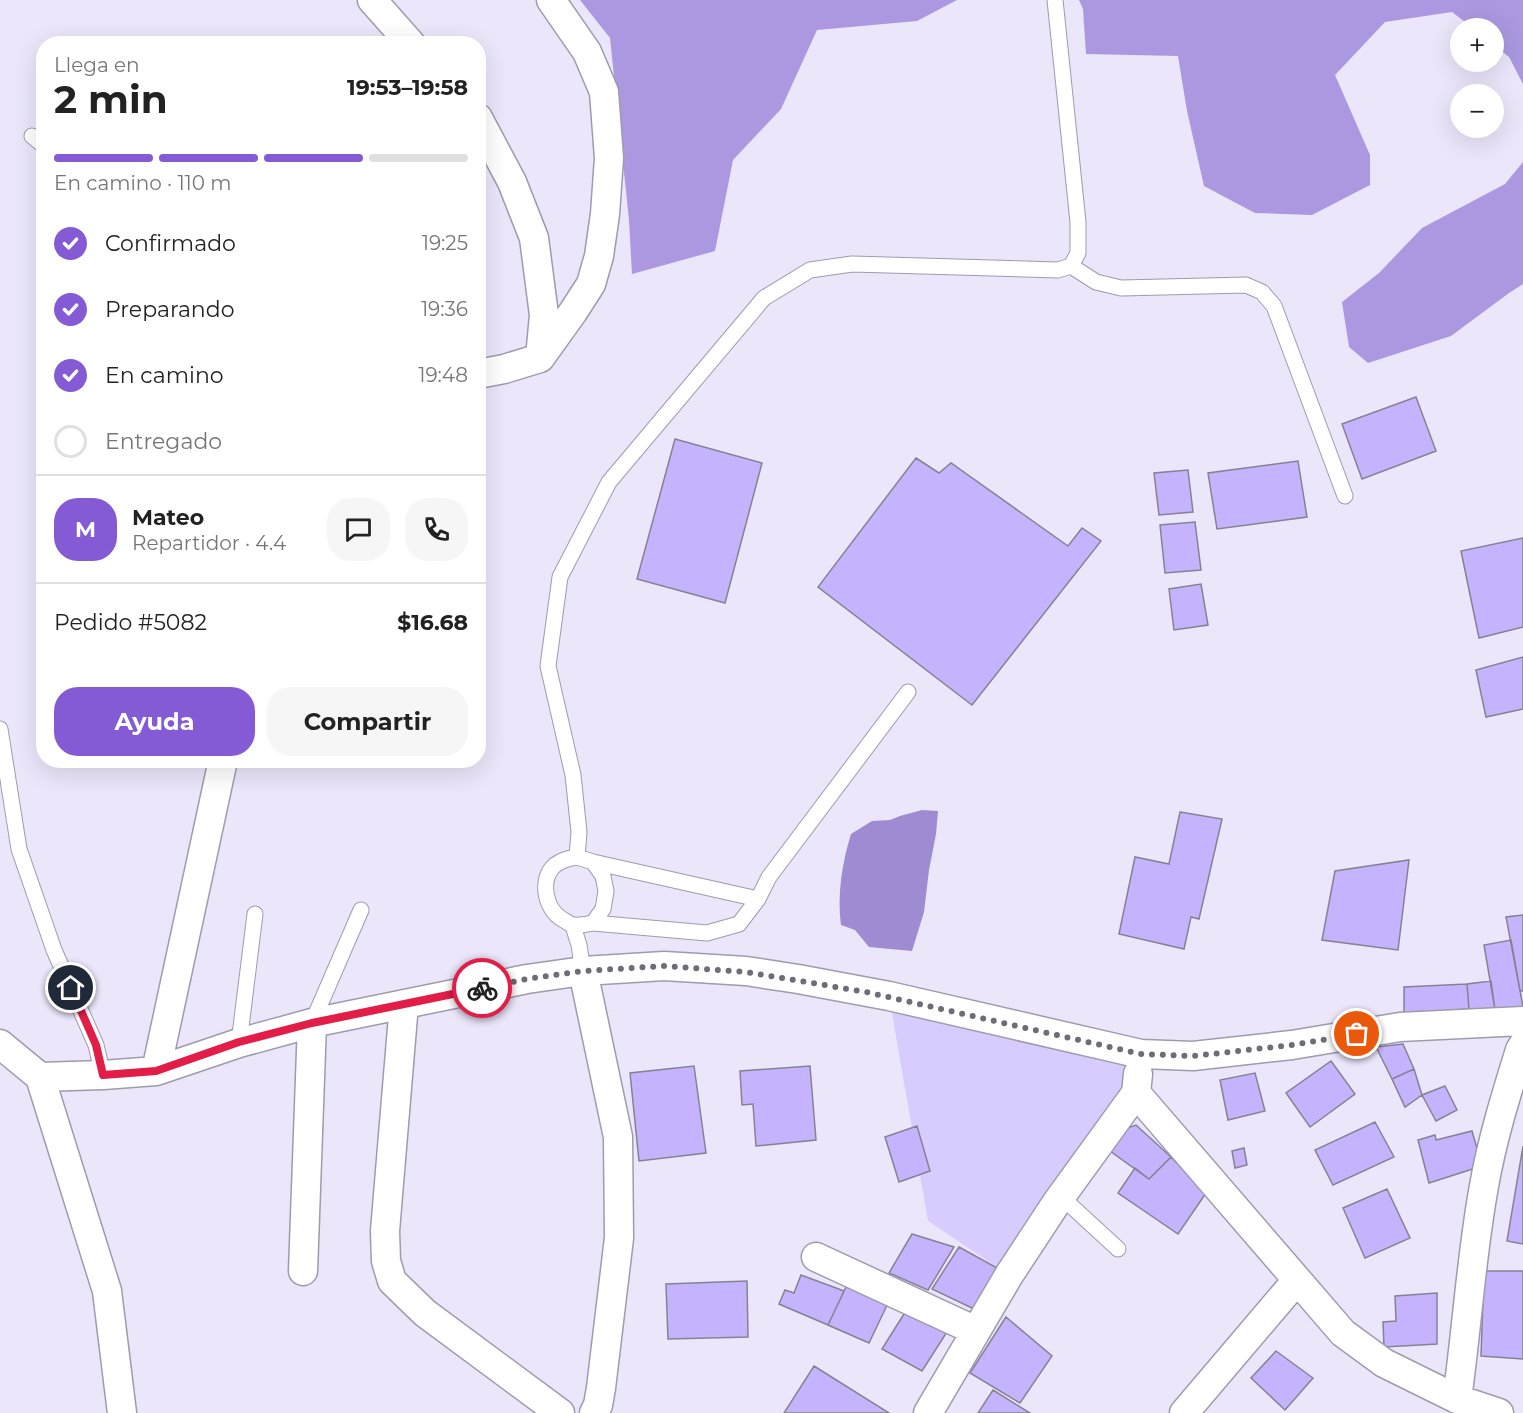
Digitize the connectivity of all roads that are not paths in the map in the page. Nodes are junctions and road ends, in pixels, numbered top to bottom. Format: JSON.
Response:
{"nodes":[{"id":1,"x":372,"y":0,"type":"edge"},
{"id":2,"x":551,"y":0,"type":"edge"},
{"id":3,"x":1055,"y":0,"type":"edge"},
{"id":4,"x":404,"y":36,"type":"edge"},
{"id":5,"x":486,"y":133,"type":"edge"},
{"id":6,"x":1071,"y":266,"type":"junction"},
{"id":7,"x":540,"y":358,"type":"junction"},
{"id":8,"x":486,"y":372,"type":"edge"},
{"id":9,"x":1345,"y":496,"type":"dead end"},
{"id":10,"x":908,"y":692,"type":"dead end"},
{"id":11,"x":0,"y":729,"type":"edge"},
{"id":12,"x":221,"y":768,"type":"edge"},
{"id":13,"x":577,"y":856,"type":"junction"},
{"id":14,"x":593,"y":862,"type":"junction"},
{"id":15,"x":758,"y":899,"type":"junction"},
{"id":16,"x":361,"y":910,"type":"dead end"},
{"id":17,"x":255,"y":914,"type":"dead end"},
{"id":18,"x":593,"y":923,"type":"junction"},
{"id":19,"x":573,"y":926,"type":"junction"},
{"id":20,"x":583,"y":971,"type":"junction"},
{"id":21,"x":404,"y":1004,"type":"junction"},
{"id":22,"x":1523,"y":1021,"type":"edge"},
{"id":23,"x":312,"y":1023,"type":"junction"},
{"id":24,"x":239,"y":1042,"type":"junction"},
{"id":25,"x":0,"y":1044,"type":"edge"},
{"id":26,"x":1523,"y":1045,"type":"edge"},
{"id":27,"x":1141,"y":1054,"type":"junction"},
{"id":28,"x":156,"y":1071,"type":"junction"},
{"id":29,"x":103,"y":1075,"type":"junction"},
{"id":30,"x":40,"y":1077,"type":"junction"},
{"id":31,"x":1136,"y":1093,"type":"junction"},
{"id":32,"x":1057,"y":1202,"type":"junction"},
{"id":33,"x":1118,"y":1250,"type":"dead end"},
{"id":34,"x":816,"y":1257,"type":"dead end"},
{"id":35,"x":303,"y":1271,"type":"dead end"},
{"id":36,"x":1298,"y":1280,"type":"junction"},
{"id":37,"x":976,"y":1331,"type":"junction"},
{"id":38,"x":1456,"y":1399,"type":"junction"},
{"id":39,"x":122,"y":1413,"type":"edge"},
{"id":40,"x":560,"y":1413,"type":"edge"},
{"id":41,"x":594,"y":1413,"type":"edge"},
{"id":42,"x":928,"y":1413,"type":"edge"},
{"id":43,"x":1184,"y":1413,"type":"edge"},
{"id":44,"x":1499,"y":1413,"type":"edge"}],
"edges":[{"from":1,"to":4,"type":"street"},
{"from":2,"to":7,"type":"street"},
{"from":3,"to":6,"type":"lane"},
{"from":5,"to":7,"type":"street"},
{"from":6,"to":9,"type":"lane"},
{"from":6,"to":13,"type":"lane"},
{"from":7,"to":8,"type":"street"},
{"from":10,"to":15,"type":"lane"},
{"from":11,"to":29,"type":"lane"},
{"from":12,"to":28,"type":"street"},
{"from":13,"to":14,"type":"lane"},
{"from":13,"to":19,"type":"lane"},
{"from":14,"to":15,"type":"lane"},
{"from":14,"to":18,"type":"lane"},
{"from":15,"to":18,"type":"lane"},
{"from":16,"to":23,"type":"lane"},
{"from":17,"to":24,"type":"lane"},
{"from":18,"to":19,"type":"lane"},
{"from":19,"to":20,"type":"lane"},
{"from":20,"to":21,"type":"street"},
{"from":20,"to":27,"type":"street"},
{"from":20,"to":41,"type":"street"},
{"from":21,"to":23,"type":"street"},
{"from":21,"to":40,"type":"street"},
{"from":22,"to":27,"type":"street"},
{"from":23,"to":24,"type":"street"},
{"from":23,"to":35,"type":"street"},
{"from":24,"to":28,"type":"street"},
{"from":25,"to":30,"type":"street"},
{"from":26,"to":38,"type":"street"},
{"from":27,"to":31,"type":"street"},
{"from":28,"to":29,"type":"street"},
{"from":29,"to":30,"type":"street"},
{"from":30,"to":39,"type":"street"},
{"from":31,"to":32,"type":"street"},
{"from":31,"to":36,"type":"street"},
{"from":32,"to":33,"type":"lane"},
{"from":32,"to":37,"type":"street"},
{"from":34,"to":37,"type":"street"},
{"from":36,"to":38,"type":"street"},
{"from":36,"to":43,"type":"street"},
{"from":37,"to":42,"type":"street"},
{"from":38,"to":44,"type":"street"}]}
